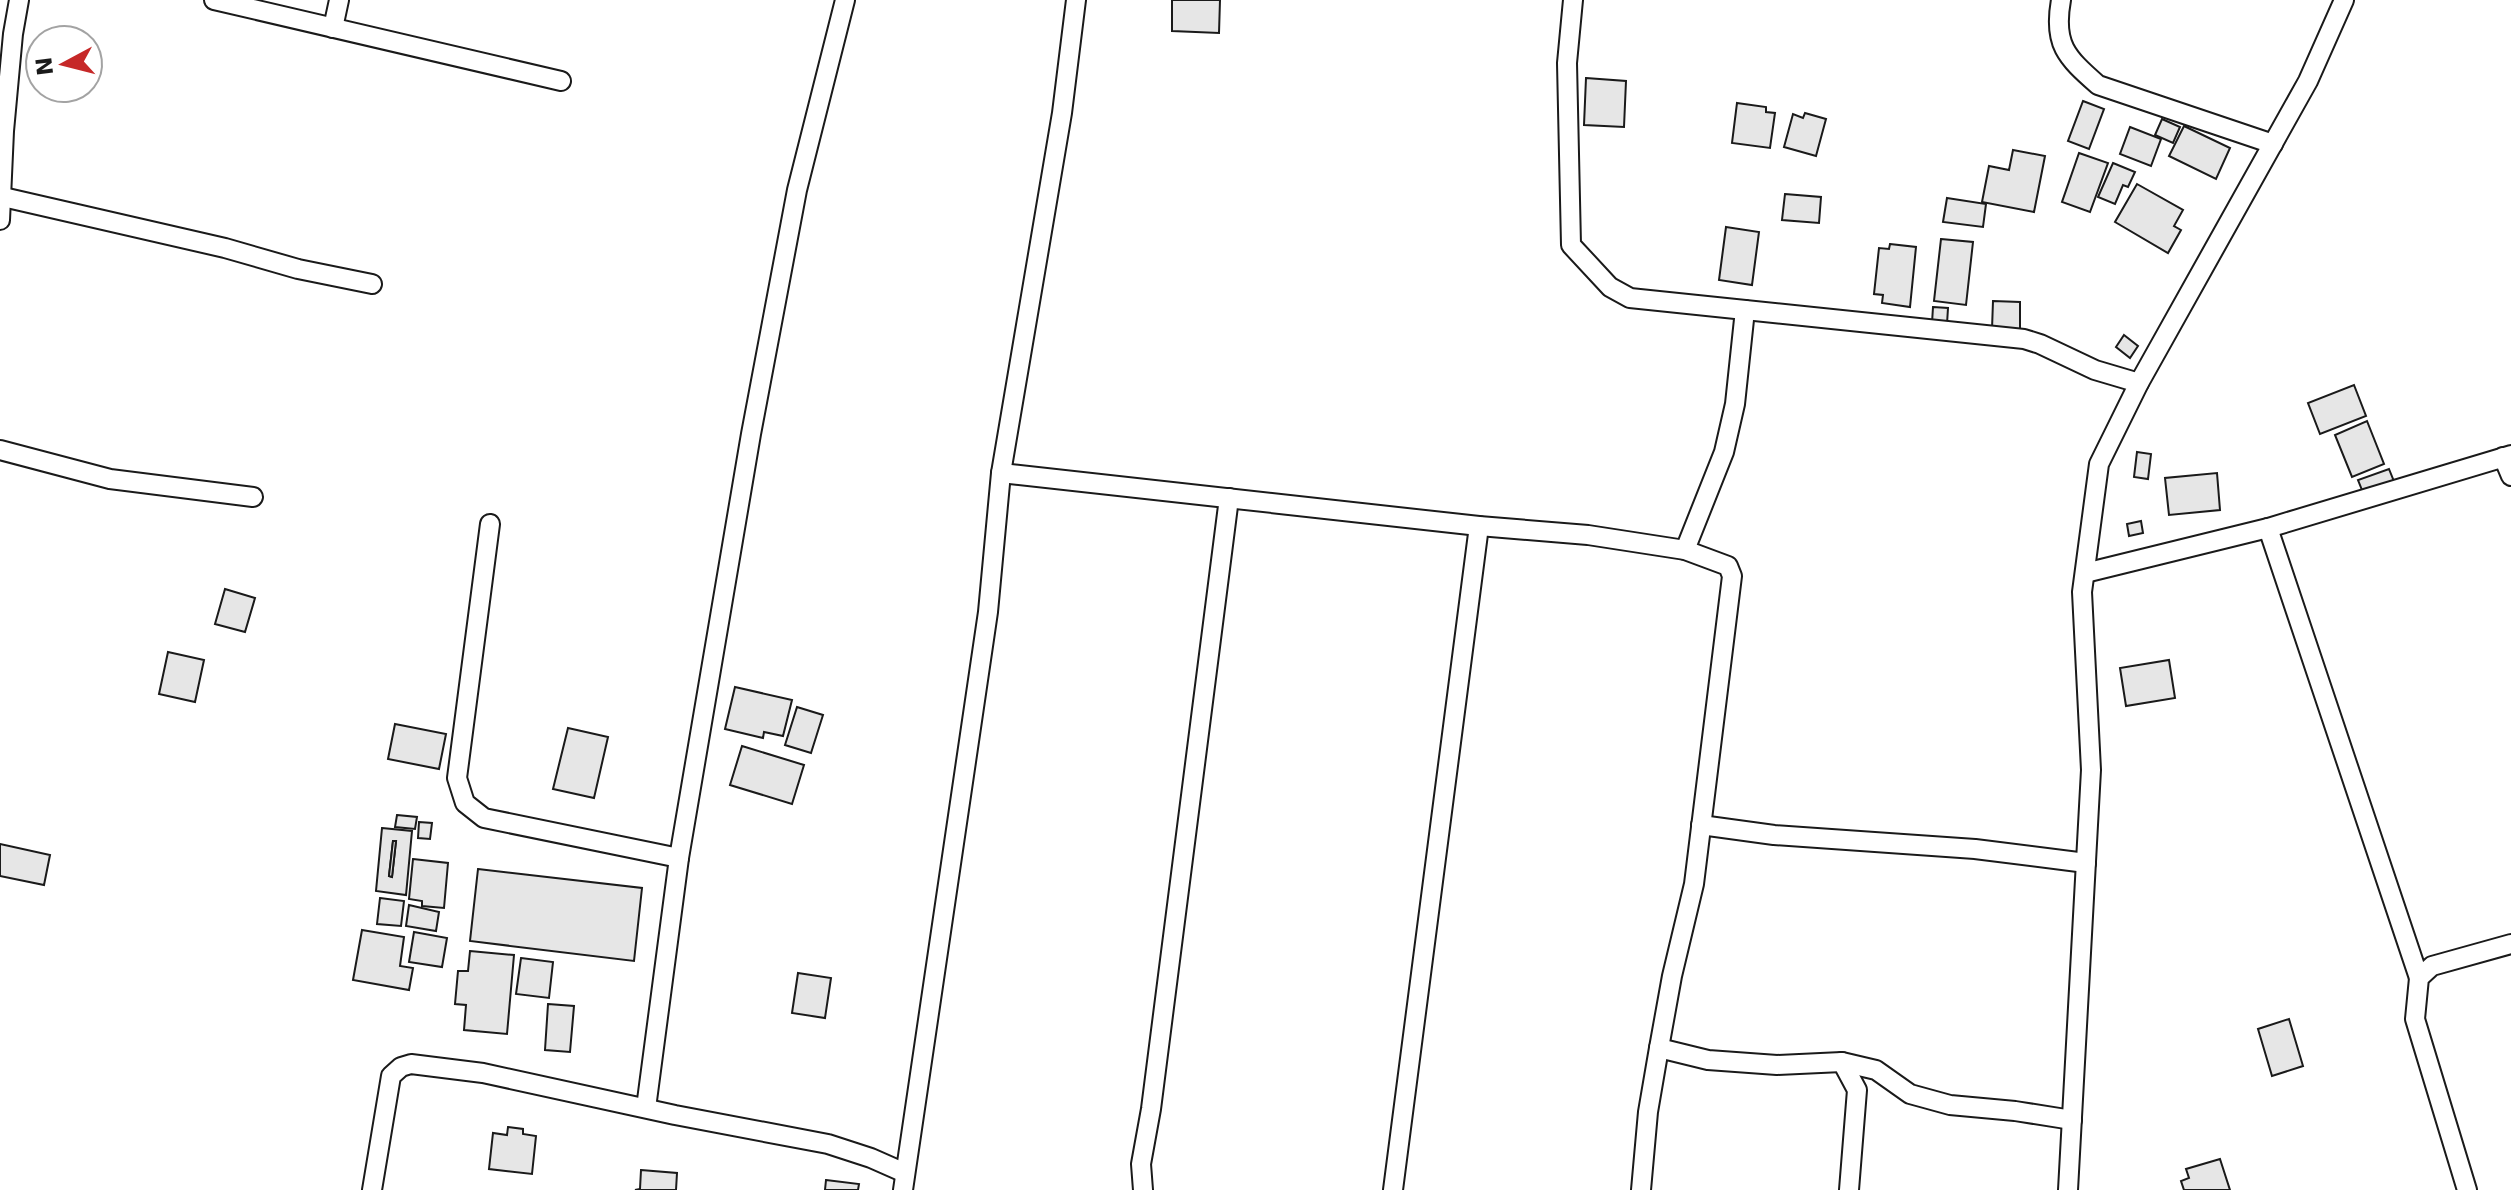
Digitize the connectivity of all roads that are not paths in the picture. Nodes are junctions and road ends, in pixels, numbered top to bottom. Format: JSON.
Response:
{"nodes":[{"id":1,"x":19,"y":0,"type":"edge"},
{"id":2,"x":214,"y":0,"type":"edge"},
{"id":3,"x":339,"y":0,"type":"edge"},
{"id":4,"x":845,"y":0,"type":"edge"},
{"id":5,"x":1076,"y":0,"type":"edge"},
{"id":6,"x":1573,"y":0,"type":"edge"},
{"id":7,"x":2061,"y":0,"type":"edge"},
{"id":8,"x":2344,"y":0,"type":"edge"},
{"id":9,"x":333,"y":28,"type":"junction"},
{"id":10,"x":561,"y":81,"type":"dead end"},
{"id":11,"x":2273,"y":144,"type":"junction"},
{"id":12,"x":3,"y":197,"type":"junction"},
{"id":13,"x":0,"y":220,"type":"edge"},
{"id":14,"x":372,"y":284,"type":"dead end"},
{"id":15,"x":1745,"y":310,"type":"junction"},
{"id":16,"x":2139,"y":383,"type":"junction"},
{"id":17,"x":0,"y":450,"type":"edge"},
{"id":18,"x":2507,"y":456,"type":"edge"},
{"id":19,"x":1001,"y":473,"type":"junction"},
{"id":20,"x":2511,"y":476,"type":"edge"},
{"id":21,"x":253,"y":497,"type":"dead end"},
{"id":22,"x":1229,"y":498,"type":"junction"},
{"id":23,"x":490,"y":524,"type":"dead end"},
{"id":24,"x":1479,"y":526,"type":"junction"},
{"id":25,"x":2268,"y":528,"type":"junction"},
{"id":26,"x":1685,"y":550,"type":"junction"},
{"id":27,"x":2085,"y":573,"type":"junction"},
{"id":28,"x":1701,"y":825,"type":"junction"},
{"id":29,"x":679,"y":858,"type":"junction"},
{"id":30,"x":2086,"y":863,"type":"junction"},
{"id":31,"x":2511,"y":944,"type":"edge"},
{"id":32,"x":2419,"y":978,"type":"junction"},
{"id":33,"x":1659,"y":1048,"type":"junction"},
{"id":34,"x":1842,"y":1062,"type":"junction"},
{"id":35,"x":646,"y":1108,"type":"junction"},
{"id":36,"x":2072,"y":1120,"type":"junction"},
{"id":37,"x":904,"y":1182,"type":"edge"},
{"id":38,"x":372,"y":1190,"type":"edge"},
{"id":39,"x":1143,"y":1190,"type":"edge"},
{"id":40,"x":1393,"y":1190,"type":"edge"},
{"id":41,"x":1641,"y":1190,"type":"edge"},
{"id":42,"x":1849,"y":1190,"type":"edge"},
{"id":43,"x":2068,"y":1190,"type":"edge"},
{"id":44,"x":2467,"y":1190,"type":"edge"}],
"edges":[{"from":1,"to":12,"type":"street"},
{"from":2,"to":9,"type":"street"},
{"from":3,"to":9,"type":"street"},
{"from":4,"to":29,"type":"street"},
{"from":5,"to":19,"type":"street"},
{"from":6,"to":15,"type":"street"},
{"from":7,"to":11,"type":"street"},
{"from":8,"to":11,"type":"street"},
{"from":9,"to":10,"type":"street"},
{"from":11,"to":16,"type":"street"},
{"from":12,"to":13,"type":"street"},
{"from":12,"to":14,"type":"street"},
{"from":15,"to":16,"type":"street"},
{"from":15,"to":26,"type":"street"},
{"from":16,"to":27,"type":"street"},
{"from":17,"to":21,"type":"street"},
{"from":18,"to":20,"type":"street"},
{"from":18,"to":25,"type":"street"},
{"from":19,"to":22,"type":"street"},
{"from":19,"to":37,"type":"street"},
{"from":22,"to":24,"type":"street"},
{"from":22,"to":39,"type":"street"},
{"from":23,"to":29,"type":"street"},
{"from":24,"to":26,"type":"street"},
{"from":24,"to":40,"type":"street"},
{"from":25,"to":27,"type":"street"},
{"from":25,"to":32,"type":"street"},
{"from":26,"to":28,"type":"street"},
{"from":27,"to":30,"type":"street"},
{"from":28,"to":30,"type":"street"},
{"from":28,"to":33,"type":"street"},
{"from":29,"to":35,"type":"street"},
{"from":30,"to":36,"type":"street"},
{"from":31,"to":32,"type":"street"},
{"from":32,"to":44,"type":"street"},
{"from":33,"to":34,"type":"street"},
{"from":33,"to":41,"type":"street"},
{"from":34,"to":36,"type":"street"},
{"from":34,"to":42,"type":"street"},
{"from":35,"to":37,"type":"street"},
{"from":35,"to":38,"type":"street"},
{"from":36,"to":43,"type":"street"}]}
